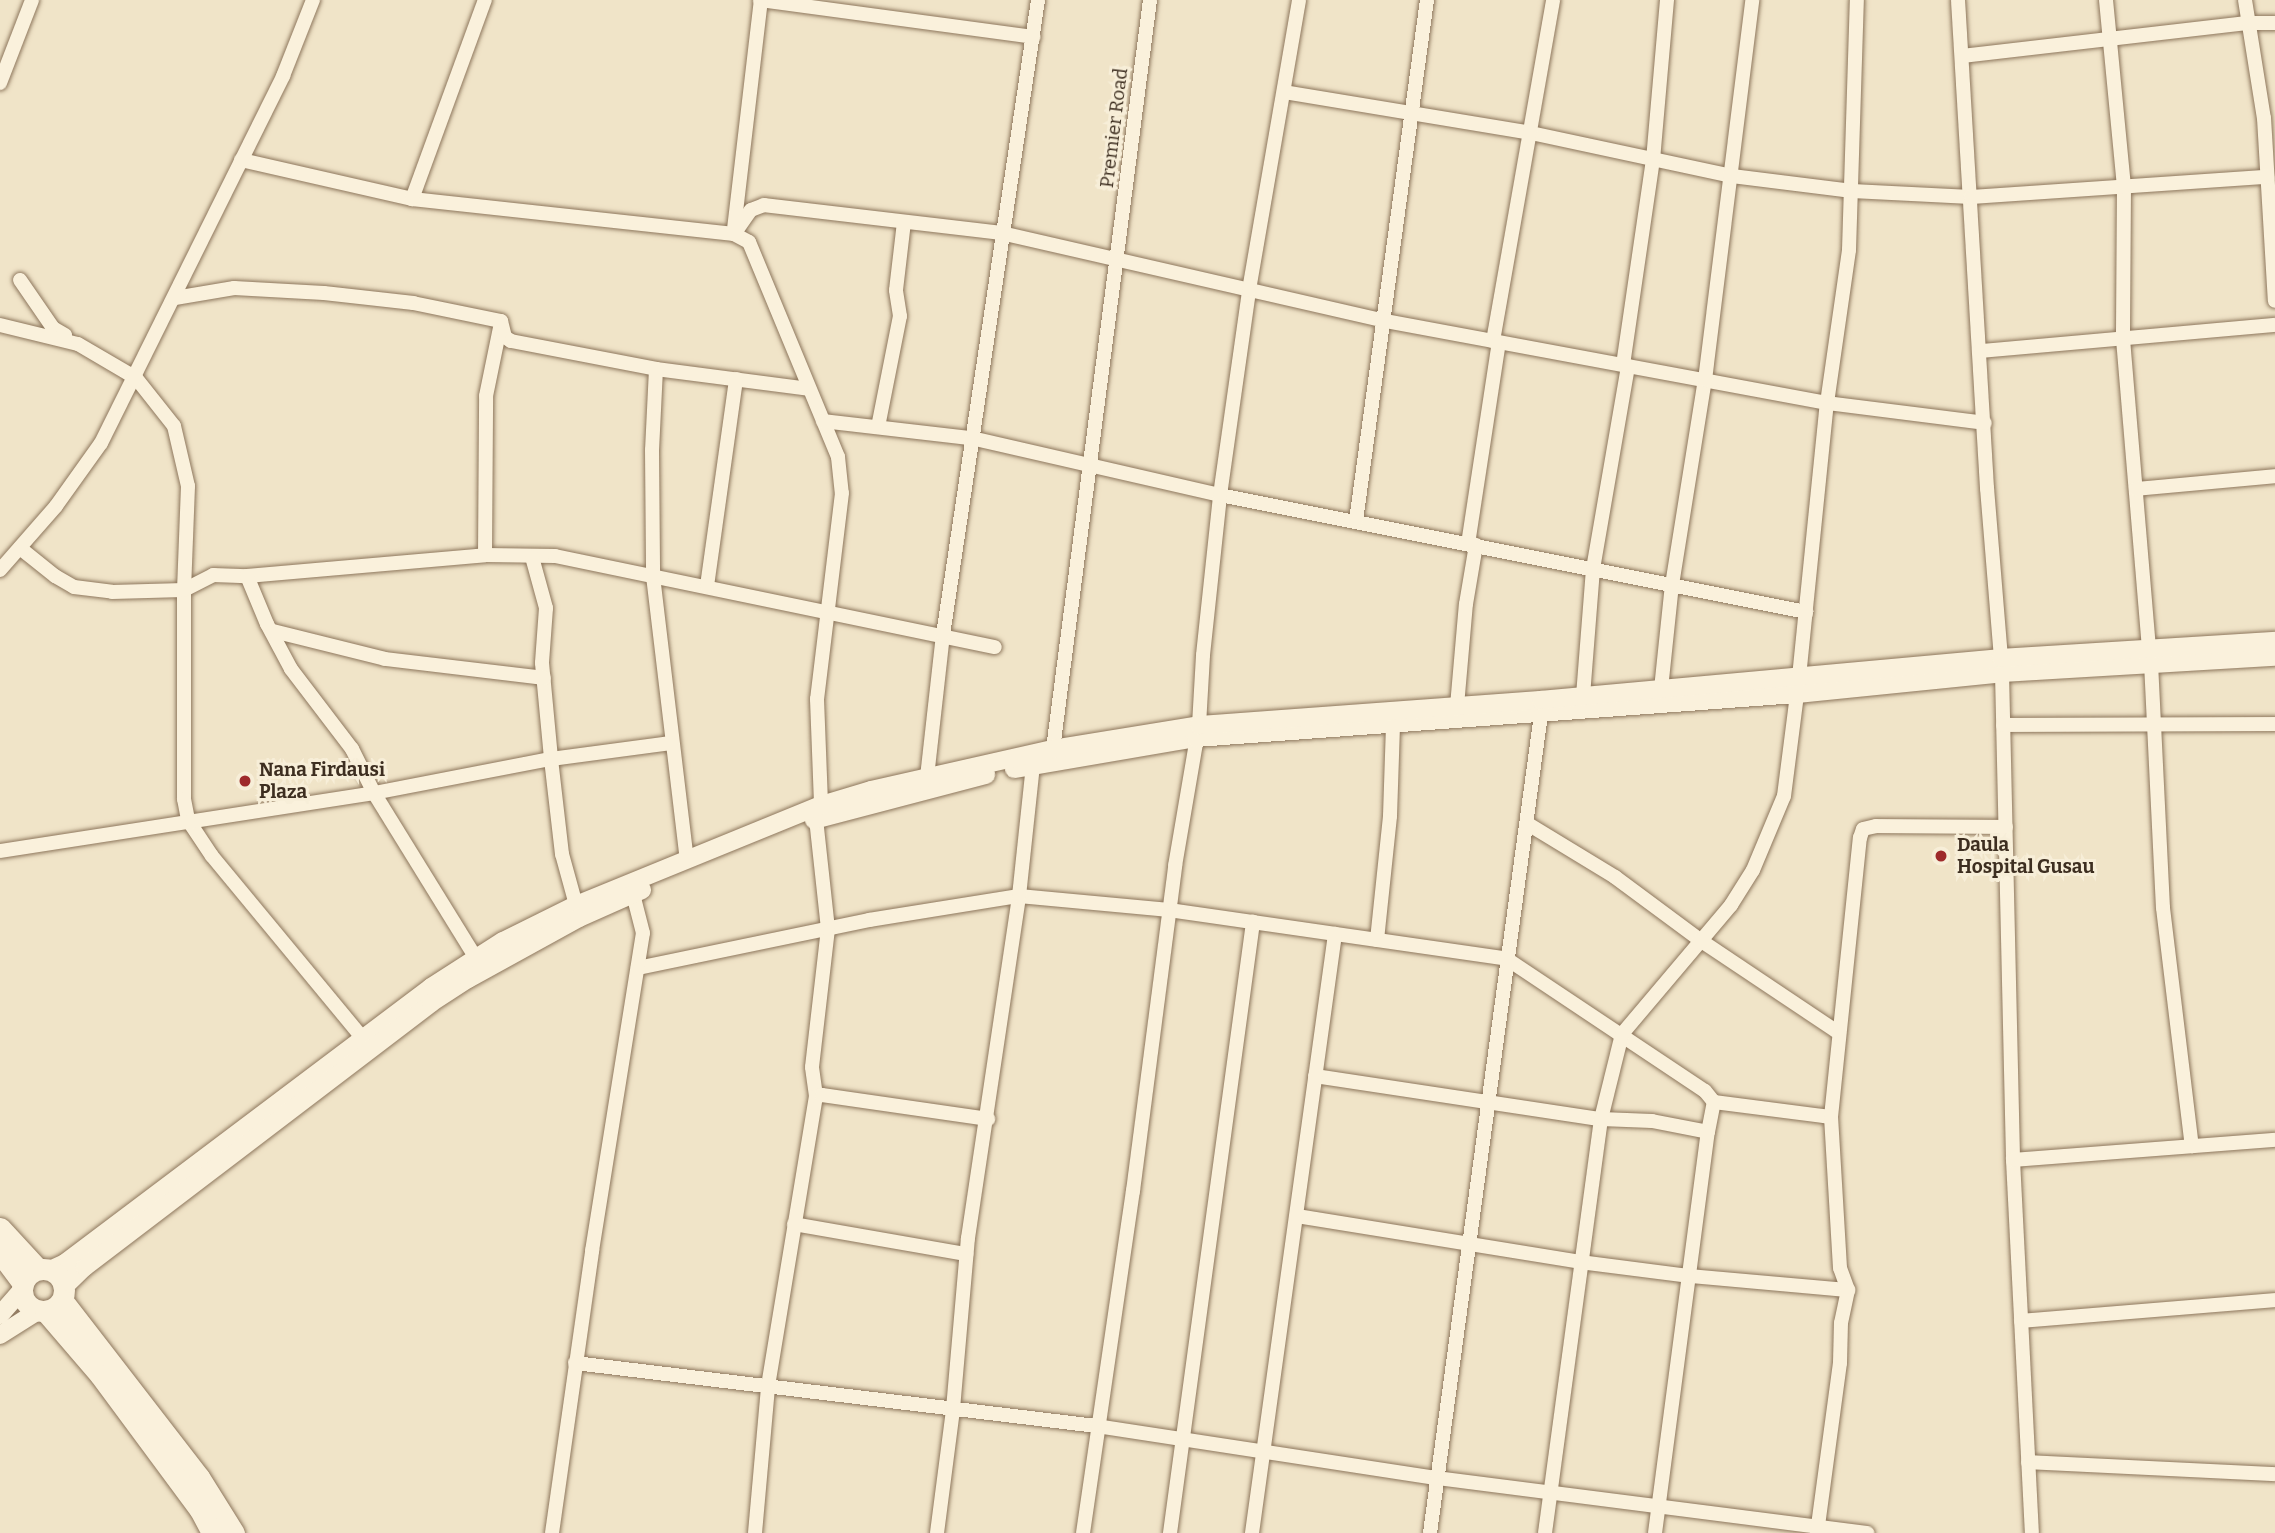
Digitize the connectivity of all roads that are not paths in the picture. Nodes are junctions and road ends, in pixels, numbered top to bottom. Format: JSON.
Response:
{"nodes":[{"id":1,"x":32,"y":0,"type":"edge"},
{"id":2,"x":313,"y":0,"type":"edge"},
{"id":3,"x":485,"y":0,"type":"edge"},
{"id":4,"x":761,"y":0,"type":"edge"},
{"id":5,"x":1038,"y":0,"type":"edge"},
{"id":6,"x":1150,"y":0,"type":"edge"},
{"id":7,"x":1299,"y":0,"type":"edge"},
{"id":8,"x":1427,"y":0,"type":"edge"},
{"id":9,"x":1553,"y":0,"type":"edge"},
{"id":10,"x":1667,"y":0,"type":"edge"},
{"id":11,"x":1752,"y":0,"type":"edge"},
{"id":12,"x":1857,"y":0,"type":"edge"},
{"id":13,"x":1958,"y":0,"type":"edge"},
{"id":14,"x":2106,"y":0,"type":"edge"},
{"id":15,"x":2245,"y":0,"type":"edge"},
{"id":16,"x":866,"y":6,"type":"edge"},
{"id":17,"x":2249,"y":23,"type":"junction"},
{"id":18,"x":2275,"y":23,"type":"edge"},
{"id":19,"x":1034,"y":37,"type":"junction"},
{"id":20,"x":2110,"y":39,"type":"junction"},
{"id":21,"x":1962,"y":55,"type":"junction"},
{"id":22,"x":0,"y":83,"type":"edge"},
{"id":23,"x":1283,"y":92,"type":"junction"},
{"id":24,"x":1412,"y":116,"type":"junction"},
{"id":25,"x":1531,"y":134,"type":"junction"},
{"id":26,"x":241,"y":160,"type":"junction"},
{"id":27,"x":1653,"y":160,"type":"junction"},
{"id":28,"x":1732,"y":176,"type":"junction"},
{"id":29,"x":2267,"y":177,"type":"junction"},
{"id":30,"x":2124,"y":187,"type":"junction"},
{"id":31,"x":1852,"y":191,"type":"junction"},
{"id":32,"x":1971,"y":197,"type":"junction"},
{"id":33,"x":412,"y":199,"type":"junction"},
{"id":34,"x":904,"y":222,"type":"junction"},
{"id":35,"x":1001,"y":233,"type":"junction"},
{"id":36,"x":734,"y":234,"type":"junction"},
{"id":37,"x":1117,"y":260,"type":"junction"},
{"id":38,"x":20,"y":279,"type":"dead end"},
{"id":39,"x":1249,"y":290,"type":"junction"},
{"id":40,"x":175,"y":298,"type":"junction"},
{"id":41,"x":2275,"y":301,"type":"edge"},
{"id":42,"x":501,"y":321,"type":"junction"},
{"id":43,"x":1385,"y":321,"type":"junction"},
{"id":44,"x":0,"y":324,"type":"edge"},
{"id":45,"x":2275,"y":325,"type":"edge"},
{"id":46,"x":2123,"y":339,"type":"junction"},
{"id":47,"x":1496,"y":342,"type":"junction"},
{"id":48,"x":78,"y":344,"type":"junction"},
{"id":49,"x":1981,"y":351,"type":"junction"},
{"id":50,"x":1625,"y":365,"type":"junction"},
{"id":51,"x":656,"y":369,"type":"junction"},
{"id":52,"x":136,"y":378,"type":"junction"},
{"id":53,"x":736,"y":379,"type":"junction"},
{"id":54,"x":1705,"y":380,"type":"junction"},
{"id":55,"x":809,"y":389,"type":"junction"},
{"id":56,"x":1827,"y":403,"type":"junction"},
{"id":57,"x":822,"y":421,"type":"junction"},
{"id":58,"x":1985,"y":423,"type":"junction"},
{"id":59,"x":878,"y":427,"type":"junction"},
{"id":60,"x":971,"y":438,"type":"junction"},
{"id":61,"x":1090,"y":465,"type":"junction"},
{"id":62,"x":2275,"y":476,"type":"edge"},
{"id":63,"x":2136,"y":489,"type":"junction"},
{"id":64,"x":1220,"y":495,"type":"junction"},
{"id":65,"x":1356,"y":521,"type":"junction"},
{"id":66,"x":1472,"y":545,"type":"junction"},
{"id":67,"x":20,"y":548,"type":"junction"},
{"id":68,"x":485,"y":555,"type":"junction"},
{"id":69,"x":532,"y":558,"type":"junction"},
{"id":70,"x":1593,"y":569,"type":"junction"},
{"id":71,"x":0,"y":570,"type":"edge"},
{"id":72,"x":247,"y":576,"type":"junction"},
{"id":73,"x":653,"y":576,"type":"junction"},
{"id":74,"x":1672,"y":585,"type":"junction"},
{"id":75,"x":707,"y":586,"type":"junction"},
{"id":76,"x":184,"y":590,"type":"junction"},
{"id":77,"x":826,"y":610,"type":"junction"},
{"id":78,"x":1806,"y":612,"type":"junction"},
{"id":79,"x":273,"y":631,"type":"junction"},
{"id":80,"x":943,"y":635,"type":"junction"},
{"id":81,"x":2275,"y":641,"type":"edge"},
{"id":82,"x":995,"y":647,"type":"dead end"},
{"id":83,"x":2150,"y":656,"type":"junction"},
{"id":84,"x":2275,"y":657,"type":"edge"},
{"id":85,"x":2002,"y":666,"type":"junction"},
{"id":86,"x":544,"y":678,"type":"junction"},
{"id":87,"x":1798,"y":685,"type":"junction"},
{"id":88,"x":1661,"y":689,"type":"junction"},
{"id":89,"x":1583,"y":696,"type":"junction"},
{"id":90,"x":1457,"y":706,"type":"junction"},
{"id":91,"x":1541,"y":714,"type":"junction"},
{"id":92,"x":1393,"y":724,"type":"junction"},
{"id":93,"x":2155,"y":724,"type":"junction"},
{"id":94,"x":2275,"y":724,"type":"edge"},
{"id":95,"x":2003,"y":726,"type":"junction"},
{"id":96,"x":1197,"y":731,"type":"junction"},
{"id":97,"x":671,"y":743,"type":"junction"},
{"id":98,"x":1052,"y":748,"type":"junction"},
{"id":99,"x":551,"y":759,"type":"junction"},
{"id":100,"x":1033,"y":765,"type":"junction"},
{"id":101,"x":927,"y":777,"type":"junction"},
{"id":102,"x":374,"y":793,"type":"junction"},
{"id":103,"x":819,"y":812,"type":"junction"},
{"id":104,"x":188,"y":820,"type":"junction"},
{"id":105,"x":1528,"y":824,"type":"junction"},
{"id":106,"x":2006,"y":827,"type":"junction"},
{"id":107,"x":0,"y":851,"type":"edge"},
{"id":108,"x":687,"y":859,"type":"junction"},
{"id":109,"x":633,"y":894,"type":"junction"},
{"id":110,"x":1019,"y":896,"type":"junction"},
{"id":111,"x":576,"y":905,"type":"junction"},
{"id":112,"x":1169,"y":910,"type":"junction"},
{"id":113,"x":1253,"y":922,"type":"junction"},
{"id":114,"x":828,"y":929,"type":"junction"},
{"id":115,"x":1335,"y":934,"type":"junction"},
{"id":116,"x":1377,"y":940,"type":"junction"},
{"id":117,"x":1700,"y":940,"type":"junction"},
{"id":118,"x":476,"y":958,"type":"junction"},
{"id":119,"x":1507,"y":959,"type":"junction"},
{"id":120,"x":638,"y":968,"type":"junction"},
{"id":121,"x":1839,"y":1033,"type":"junction"},
{"id":122,"x":1622,"y":1034,"type":"junction"},
{"id":123,"x":362,"y":1037,"type":"junction"},
{"id":124,"x":1315,"y":1076,"type":"junction"},
{"id":125,"x":816,"y":1097,"type":"junction"},
{"id":126,"x":1488,"y":1101,"type":"junction"},
{"id":127,"x":1714,"y":1102,"type":"junction"},
{"id":128,"x":1831,"y":1117,"type":"junction"},
{"id":129,"x":988,"y":1119,"type":"junction"},
{"id":130,"x":1601,"y":1119,"type":"junction"},
{"id":131,"x":1708,"y":1132,"type":"junction"},
{"id":132,"x":2275,"y":1140,"type":"edge"},
{"id":133,"x":2192,"y":1146,"type":"junction"},
{"id":134,"x":2013,"y":1160,"type":"junction"},
{"id":135,"x":1297,"y":1216,"type":"junction"},
{"id":136,"x":794,"y":1224,"type":"junction"},
{"id":137,"x":0,"y":1228,"type":"edge"},
{"id":138,"x":1468,"y":1244,"type":"junction"},
{"id":139,"x":0,"y":1253,"type":"edge"},
{"id":140,"x":966,"y":1254,"type":"junction"},
{"id":141,"x":1580,"y":1262,"type":"junction"},
{"id":142,"x":1689,"y":1276,"type":"junction"},
{"id":143,"x":33,"y":1278,"type":"junction"},
{"id":144,"x":1848,"y":1290,"type":"junction"},
{"id":145,"x":2275,"y":1300,"type":"edge"},
{"id":146,"x":52,"y":1302,"type":"junction"},
{"id":147,"x":0,"y":1315,"type":"edge"},
{"id":148,"x":2021,"y":1321,"type":"junction"},
{"id":149,"x":0,"y":1335,"type":"edge"},
{"id":150,"x":575,"y":1363,"type":"junction"},
{"id":151,"x":768,"y":1386,"type":"junction"},
{"id":152,"x":953,"y":1409,"type":"junction"},
{"id":153,"x":1096,"y":1426,"type":"junction"},
{"id":154,"x":1181,"y":1438,"type":"junction"},
{"id":155,"x":1263,"y":1450,"type":"junction"},
{"id":156,"x":2028,"y":1462,"type":"junction"},
{"id":157,"x":2275,"y":1474,"type":"edge"},
{"id":158,"x":1437,"y":1478,"type":"junction"},
{"id":159,"x":1550,"y":1493,"type":"junction"},
{"id":160,"x":1658,"y":1507,"type":"junction"},
{"id":161,"x":1817,"y":1530,"type":"edge"},
{"id":162,"x":212,"y":1533,"type":"edge"},
{"id":163,"x":234,"y":1533,"type":"edge"},
{"id":164,"x":552,"y":1533,"type":"edge"},
{"id":165,"x":755,"y":1533,"type":"edge"},
{"id":166,"x":937,"y":1533,"type":"edge"},
{"id":167,"x":1083,"y":1533,"type":"edge"},
{"id":168,"x":1170,"y":1533,"type":"edge"},
{"id":169,"x":1252,"y":1533,"type":"edge"},
{"id":170,"x":1430,"y":1533,"type":"edge"},
{"id":171,"x":1545,"y":1533,"type":"edge"},
{"id":172,"x":1655,"y":1533,"type":"edge"},
{"id":173,"x":1868,"y":1533,"type":"edge"},
{"id":174,"x":2032,"y":1533,"type":"edge"}],
"edges":[{"from":1,"to":22,"type":"street"},
{"from":2,"to":26,"type":"street"},
{"from":3,"to":33,"type":"street"},
{"from":4,"to":16,"type":"street"},
{"from":4,"to":36,"type":"street"},
{"from":5,"to":19,"type":"street"},
{"from":6,"to":37,"type":"street","name":"Premier Road"},
{"from":7,"to":23,"type":"street"},
{"from":8,"to":24,"type":"street"},
{"from":9,"to":25,"type":"street"},
{"from":10,"to":27,"type":"street"},
{"from":11,"to":28,"type":"street"},
{"from":12,"to":31,"type":"street"},
{"from":13,"to":21,"type":"street"},
{"from":14,"to":20,"type":"street"},
{"from":15,"to":17,"type":"street"},
{"from":16,"to":19,"type":"street"},
{"from":17,"to":18,"type":"street"},
{"from":17,"to":20,"type":"street"},
{"from":17,"to":29,"type":"street"},
{"from":19,"to":35,"type":"street"},
{"from":20,"to":21,"type":"street"},
{"from":20,"to":30,"type":"street"},
{"from":21,"to":32,"type":"street"},
{"from":23,"to":24,"type":"street"},
{"from":23,"to":39,"type":"street"},
{"from":24,"to":25,"type":"street"},
{"from":24,"to":43,"type":"street"},
{"from":25,"to":27,"type":"street"},
{"from":25,"to":47,"type":"street"},
{"from":26,"to":33,"type":"street"},
{"from":26,"to":40,"type":"street"},
{"from":27,"to":28,"type":"street"},
{"from":27,"to":50,"type":"street"},
{"from":28,"to":31,"type":"street"},
{"from":28,"to":54,"type":"street"},
{"from":29,"to":30,"type":"street"},
{"from":29,"to":41,"type":"street"},
{"from":30,"to":32,"type":"street"},
{"from":30,"to":46,"type":"street"},
{"from":31,"to":32,"type":"street"},
{"from":31,"to":56,"type":"street"},
{"from":32,"to":49,"type":"street"},
{"from":33,"to":36,"type":"street"},
{"from":34,"to":35,"type":"street"},
{"from":34,"to":36,"type":"street"},
{"from":34,"to":59,"type":"street"},
{"from":35,"to":37,"type":"street"},
{"from":35,"to":60,"type":"street"},
{"from":36,"to":55,"type":"street"},
{"from":37,"to":39,"type":"street"},
{"from":37,"to":61,"type":"street","name":"Premier Road"},
{"from":38,"to":48,"type":"street"},
{"from":39,"to":43,"type":"street"},
{"from":39,"to":64,"type":"street"},
{"from":40,"to":42,"type":"street"},
{"from":40,"to":52,"type":"street"},
{"from":42,"to":51,"type":"street"},
{"from":42,"to":68,"type":"street"},
{"from":43,"to":47,"type":"street"},
{"from":43,"to":65,"type":"street"},
{"from":44,"to":48,"type":"street"},
{"from":45,"to":46,"type":"street"},
{"from":46,"to":49,"type":"street"},
{"from":46,"to":63,"type":"street"},
{"from":47,"to":50,"type":"street"},
{"from":47,"to":66,"type":"street"},
{"from":48,"to":52,"type":"street"},
{"from":49,"to":58,"type":"street"},
{"from":50,"to":54,"type":"street"},
{"from":50,"to":70,"type":"street"},
{"from":51,"to":53,"type":"street"},
{"from":51,"to":73,"type":"street"},
{"from":52,"to":67,"type":"street"},
{"from":52,"to":76,"type":"street"},
{"from":53,"to":55,"type":"street"},
{"from":53,"to":75,"type":"street"},
{"from":54,"to":56,"type":"street"},
{"from":54,"to":74,"type":"street"},
{"from":55,"to":57,"type":"street"},
{"from":56,"to":58,"type":"street"},
{"from":56,"to":78,"type":"street"},
{"from":57,"to":59,"type":"street"},
{"from":57,"to":77,"type":"street"},
{"from":58,"to":85,"type":"street"},
{"from":59,"to":60,"type":"street"},
{"from":60,"to":61,"type":"street"},
{"from":60,"to":80,"type":"street"},
{"from":61,"to":64,"type":"street"},
{"from":61,"to":98,"type":"street","name":"Premier Road"},
{"from":62,"to":63,"type":"street"},
{"from":63,"to":83,"type":"street"},
{"from":64,"to":65,"type":"street"},
{"from":64,"to":96,"type":"street"},
{"from":65,"to":66,"type":"street"},
{"from":66,"to":70,"type":"street"},
{"from":66,"to":90,"type":"street"},
{"from":67,"to":71,"type":"street"},
{"from":67,"to":76,"type":"street"},
{"from":68,"to":69,"type":"street"},
{"from":68,"to":72,"type":"street"},
{"from":69,"to":73,"type":"street"},
{"from":69,"to":86,"type":"street"},
{"from":70,"to":74,"type":"street"},
{"from":70,"to":89,"type":"street"},
{"from":72,"to":76,"type":"street"},
{"from":72,"to":79,"type":"street"},
{"from":73,"to":75,"type":"street"},
{"from":73,"to":97,"type":"street"},
{"from":74,"to":78,"type":"street"},
{"from":74,"to":88,"type":"street"},
{"from":75,"to":77,"type":"street"},
{"from":76,"to":104,"type":"street"},
{"from":77,"to":80,"type":"street"},
{"from":77,"to":103,"type":"street"},
{"from":78,"to":87,"type":"street"},
{"from":79,"to":86,"type":"street"},
{"from":79,"to":102,"type":"street"},
{"from":80,"to":82,"type":"street"},
{"from":80,"to":101,"type":"street"},
{"from":81,"to":83,"type":"street"},
{"from":83,"to":84,"type":"street"},
{"from":83,"to":85,"type":"street"},
{"from":83,"to":93,"type":"street"},
{"from":85,"to":87,"type":"street"},
{"from":85,"to":95,"type":"street"},
{"from":86,"to":99,"type":"street"},
{"from":87,"to":88,"type":"street"},
{"from":87,"to":91,"type":"street"},
{"from":87,"to":117,"type":"street"},
{"from":88,"to":89,"type":"street"},
{"from":89,"to":90,"type":"street"},
{"from":90,"to":96,"type":"street"},
{"from":91,"to":92,"type":"street"},
{"from":91,"to":105,"type":"street"},
{"from":92,"to":96,"type":"street"},
{"from":92,"to":116,"type":"street"},
{"from":93,"to":94,"type":"street"},
{"from":93,"to":95,"type":"street"},
{"from":93,"to":133,"type":"street"},
{"from":95,"to":106,"type":"street"},
{"from":96,"to":98,"type":"street"},
{"from":96,"to":100,"type":"street"},
{"from":96,"to":112,"type":"street"},
{"from":97,"to":99,"type":"street"},
{"from":97,"to":108,"type":"street"},
{"from":98,"to":101,"type":"street"},
{"from":99,"to":102,"type":"street"},
{"from":99,"to":111,"type":"street"},
{"from":100,"to":103,"type":"street"},
{"from":100,"to":110,"type":"street"},
{"from":101,"to":103,"type":"street"},
{"from":102,"to":104,"type":"street"},
{"from":102,"to":118,"type":"street"},
{"from":103,"to":108,"type":"street"},
{"from":103,"to":109,"type":"street"},
{"from":103,"to":114,"type":"street"},
{"from":104,"to":107,"type":"street"},
{"from":104,"to":123,"type":"street"},
{"from":105,"to":117,"type":"street"},
{"from":105,"to":119,"type":"street"},
{"from":106,"to":121,"type":"street"},
{"from":106,"to":134,"type":"street"},
{"from":108,"to":111,"type":"street"},
{"from":109,"to":120,"type":"street"},
{"from":109,"to":146,"type":"street"},
{"from":110,"to":112,"type":"street"},
{"from":110,"to":114,"type":"street"},
{"from":110,"to":129,"type":"street"},
{"from":111,"to":118,"type":"street"},
{"from":112,"to":113,"type":"street"},
{"from":112,"to":153,"type":"street"},
{"from":113,"to":115,"type":"street"},
{"from":113,"to":154,"type":"street"},
{"from":114,"to":120,"type":"street"},
{"from":114,"to":125,"type":"street"},
{"from":115,"to":116,"type":"street"},
{"from":115,"to":124,"type":"street"},
{"from":116,"to":119,"type":"street"},
{"from":117,"to":121,"type":"street"},
{"from":117,"to":122,"type":"street"},
{"from":118,"to":123,"type":"street"},
{"from":119,"to":122,"type":"street"},
{"from":119,"to":126,"type":"street"},
{"from":120,"to":150,"type":"street"},
{"from":121,"to":128,"type":"street"},
{"from":122,"to":127,"type":"street"},
{"from":122,"to":130,"type":"street"},
{"from":123,"to":143,"type":"street"},
{"from":124,"to":126,"type":"street"},
{"from":124,"to":135,"type":"street"},
{"from":125,"to":129,"type":"street"},
{"from":125,"to":136,"type":"street"},
{"from":126,"to":130,"type":"street"},
{"from":126,"to":138,"type":"street"},
{"from":127,"to":128,"type":"street"},
{"from":127,"to":131,"type":"street"},
{"from":128,"to":144,"type":"street"},
{"from":129,"to":140,"type":"street"},
{"from":130,"to":131,"type":"street"},
{"from":130,"to":141,"type":"street"},
{"from":131,"to":142,"type":"street"},
{"from":132,"to":133,"type":"street"},
{"from":133,"to":134,"type":"street"},
{"from":134,"to":148,"type":"street"},
{"from":135,"to":138,"type":"street"},
{"from":135,"to":155,"type":"street"},
{"from":136,"to":140,"type":"street"},
{"from":136,"to":151,"type":"street"},
{"from":137,"to":143,"type":"main road"},
{"from":138,"to":141,"type":"street"},
{"from":138,"to":158,"type":"street"},
{"from":139,"to":143,"type":"main road"},
{"from":140,"to":152,"type":"street"},
{"from":141,"to":142,"type":"street"},
{"from":141,"to":159,"type":"street"},
{"from":142,"to":144,"type":"street"},
{"from":142,"to":160,"type":"street"},
{"from":143,"to":146,"type":"main road"},
{"from":143,"to":146,"type":"main road"},
{"from":143,"to":147,"type":"street"},
{"from":144,"to":161,"type":"street"},
{"from":145,"to":148,"type":"street"},
{"from":146,"to":149,"type":"street"},
{"from":146,"to":162,"type":"main road"},
{"from":146,"to":163,"type":"main road"},
{"from":148,"to":156,"type":"street"},
{"from":150,"to":151,"type":"street"},
{"from":150,"to":164,"type":"street"},
{"from":151,"to":152,"type":"street"},
{"from":151,"to":165,"type":"street"},
{"from":152,"to":153,"type":"street"},
{"from":152,"to":166,"type":"street"},
{"from":153,"to":154,"type":"street"},
{"from":153,"to":167,"type":"street"},
{"from":154,"to":155,"type":"street"},
{"from":154,"to":168,"type":"street"},
{"from":155,"to":158,"type":"street"},
{"from":155,"to":169,"type":"street"},
{"from":156,"to":157,"type":"street"},
{"from":156,"to":174,"type":"street"},
{"from":158,"to":159,"type":"street"},
{"from":158,"to":170,"type":"street"},
{"from":159,"to":160,"type":"street"},
{"from":159,"to":171,"type":"street"},
{"from":160,"to":161,"type":"street"},
{"from":160,"to":172,"type":"street"},
{"from":161,"to":173,"type":"street"}]}
